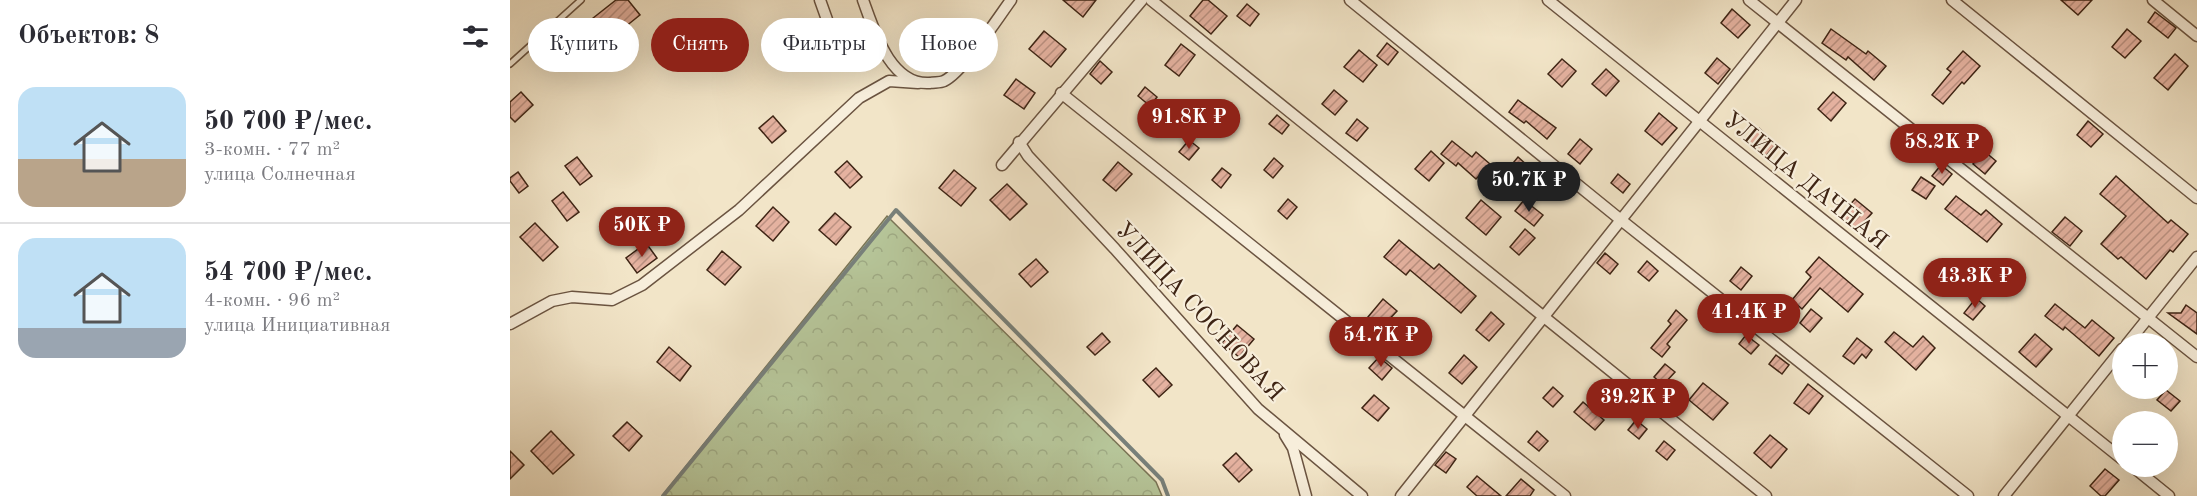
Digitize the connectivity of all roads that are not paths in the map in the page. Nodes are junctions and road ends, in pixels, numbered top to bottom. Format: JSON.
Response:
{"nodes":[{"id":1,"x":581,"y":0,"type":"edge"},
{"id":2,"x":820,"y":0,"type":"edge"},
{"id":3,"x":863,"y":0,"type":"edge"},
{"id":4,"x":1011,"y":0,"type":"edge"},
{"id":5,"x":1142,"y":0,"type":"edge"},
{"id":6,"x":1151,"y":0,"type":"edge"},
{"id":7,"x":1350,"y":0,"type":"edge"},
{"id":8,"x":1548,"y":0,"type":"edge"},
{"id":9,"x":1749,"y":0,"type":"edge"},
{"id":10,"x":1796,"y":0,"type":"edge"},
{"id":11,"x":1952,"y":0,"type":"edge"},
{"id":12,"x":2153,"y":0,"type":"edge"},
{"id":13,"x":826,"y":18,"type":"edge"},
{"id":14,"x":870,"y":18,"type":"edge"},
{"id":15,"x":1777,"y":23,"type":"junction"},
{"id":16,"x":2197,"y":36,"type":"edge"},
{"id":17,"x":887,"y":53,"type":"edge"},
{"id":18,"x":510,"y":64,"type":"edge"},
{"id":19,"x":918,"y":84,"type":"junction"},
{"id":20,"x":1061,"y":93,"type":"junction"},
{"id":21,"x":1699,"y":122,"type":"junction"},
{"id":22,"x":1019,"y":142,"type":"junction"},
{"id":23,"x":1002,"y":165,"type":"dead end"},
{"id":24,"x":2197,"y":198,"type":"edge"},
{"id":25,"x":1621,"y":220,"type":"junction"},
{"id":26,"x":2197,"y":256,"type":"edge"},
{"id":27,"x":1543,"y":316,"type":"junction"},
{"id":28,"x":2148,"y":317,"type":"junction"},
{"id":29,"x":510,"y":324,"type":"edge"},
{"id":30,"x":2136,"y":333,"type":"edge"},
{"id":31,"x":2197,"y":357,"type":"edge"},
{"id":32,"x":2112,"y":362,"type":"edge"},
{"id":33,"x":1464,"y":415,"type":"junction"},
{"id":34,"x":2069,"y":417,"type":"junction"},
{"id":35,"x":1280,"y":426,"type":"junction"},
{"id":36,"x":2112,"y":451,"type":"edge"},
{"id":37,"x":2146,"y":477,"type":"edge"},
{"id":38,"x":1306,"y":496,"type":"edge"},
{"id":39,"x":1362,"y":496,"type":"edge"},
{"id":40,"x":1401,"y":496,"type":"edge"},
{"id":41,"x":1565,"y":496,"type":"edge"},
{"id":42,"x":1766,"y":496,"type":"edge"},
{"id":43,"x":1968,"y":496,"type":"edge"},
{"id":44,"x":2004,"y":496,"type":"edge"},
{"id":45,"x":2169,"y":496,"type":"edge"}],
"edges":[{"from":1,"to":18,"type":"lane"},
{"from":2,"to":13,"type":"street"},
{"from":3,"to":14,"type":"street"},
{"from":4,"to":19,"type":"street"},
{"from":5,"to":20,"type":"street"},
{"from":6,"to":27,"type":"street"},
{"from":7,"to":25,"type":"street"},
{"from":8,"to":21,"type":"street","name":"УЛИЦА ДАЧНАЯ"},
{"from":9,"to":15,"type":"street"},
{"from":10,"to":15,"type":"street"},
{"from":11,"to":24,"type":"street"},
{"from":12,"to":16,"type":"street"},
{"from":15,"to":21,"type":"street"},
{"from":15,"to":28,"type":"street"},
{"from":17,"to":19,"type":"street"},
{"from":19,"to":29,"type":"street"},
{"from":20,"to":22,"type":"street"},
{"from":20,"to":33,"type":"street"},
{"from":21,"to":25,"type":"street"},
{"from":21,"to":34,"type":"street","name":"УЛИЦА ДАЧНАЯ"},
{"from":22,"to":23,"type":"street"},
{"from":22,"to":35,"type":"street","name":"УЛИЦА СОСНОВАЯ"},
{"from":25,"to":27,"type":"street"},
{"from":25,"to":43,"type":"street"},
{"from":26,"to":28,"type":"street"},
{"from":27,"to":33,"type":"street"},
{"from":27,"to":42,"type":"street"},
{"from":28,"to":30,"type":"street"},
{"from":28,"to":31,"type":"street"},
{"from":32,"to":34,"type":"street"},
{"from":33,"to":40,"type":"street"},
{"from":33,"to":41,"type":"street"},
{"from":34,"to":36,"type":"street","name":"УЛИЦА ДАЧНАЯ"},
{"from":34,"to":44,"type":"street"},
{"from":35,"to":38,"type":"street"},
{"from":35,"to":39,"type":"street","name":"УЛИЦА СОСНОВАЯ"},
{"from":37,"to":45,"type":"street"}]}
